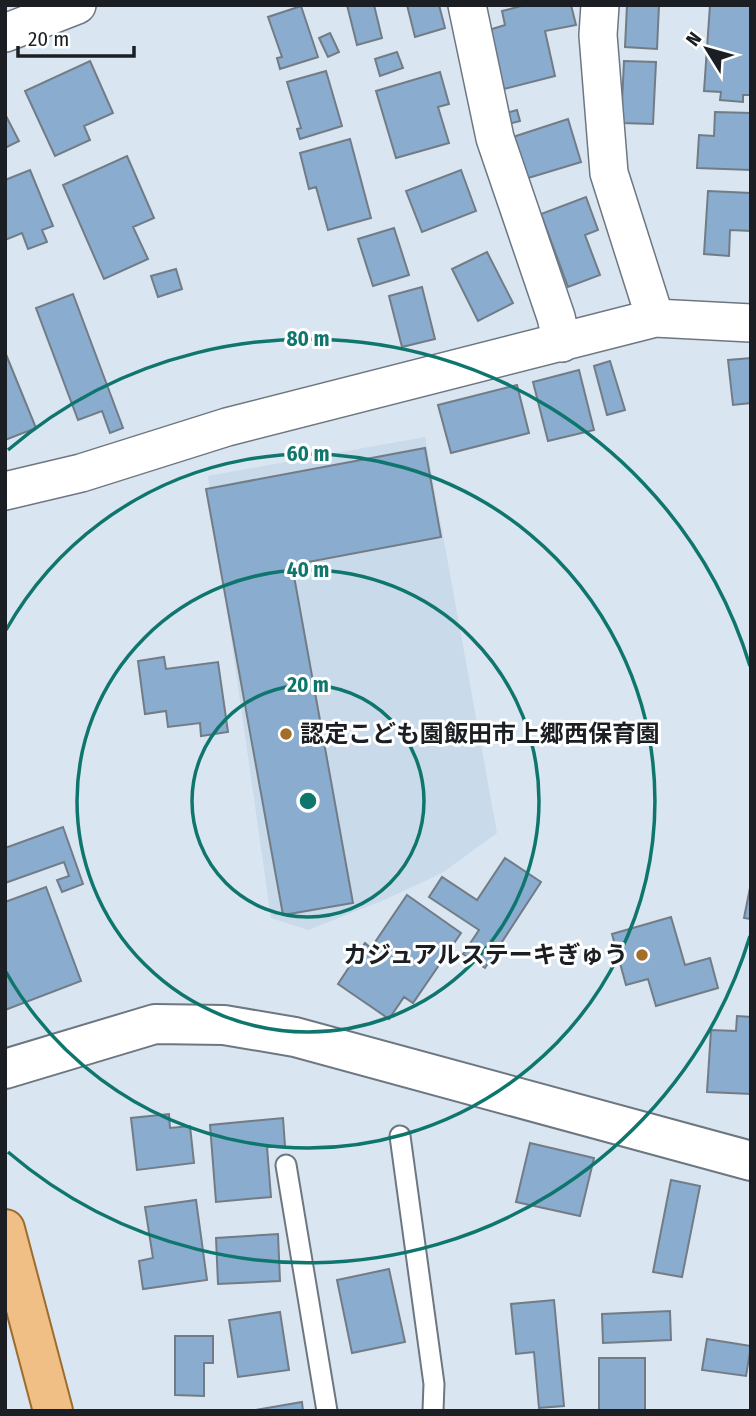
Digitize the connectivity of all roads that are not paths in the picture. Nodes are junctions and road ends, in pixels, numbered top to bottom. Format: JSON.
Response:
{"nodes":[{"id":1,"x":77,"y":5,"type":"edge"},
{"id":2,"x":467,"y":5,"type":"edge"},
{"id":3,"x":600,"y":5,"type":"edge"},
{"id":4,"x":5,"y":33,"type":"edge"},
{"id":5,"x":656,"y":318,"type":"junction"},
{"id":6,"x":751,"y":323,"type":"edge"},
{"id":7,"x":562,"y":343,"type":"junction"},
{"id":8,"x":5,"y":491,"type":"edge"},
{"id":9,"x":5,"y":1069,"type":"edge"},
{"id":10,"x":400,"y":1136,"type":"dead end"},
{"id":11,"x":751,"y":1161,"type":"edge"},
{"id":12,"x":286,"y":1165,"type":"dead end"},
{"id":13,"x":5,"y":1229,"type":"edge"},
{"id":14,"x":53,"y":1411,"type":"edge"},
{"id":15,"x":327,"y":1411,"type":"edge"},
{"id":16,"x":433,"y":1411,"type":"edge"}],
"edges":[{"from":1,"to":4,"type":"street"},
{"from":2,"to":7,"type":"street"},
{"from":3,"to":5,"type":"street"},
{"from":5,"to":6,"type":"street"},
{"from":5,"to":7,"type":"street"},
{"from":7,"to":8,"type":"street"},
{"from":9,"to":11,"type":"street"},
{"from":10,"to":16,"type":"lane"},
{"from":12,"to":15,"type":"lane"},
{"from":13,"to":14,"type":"main road"}]}
